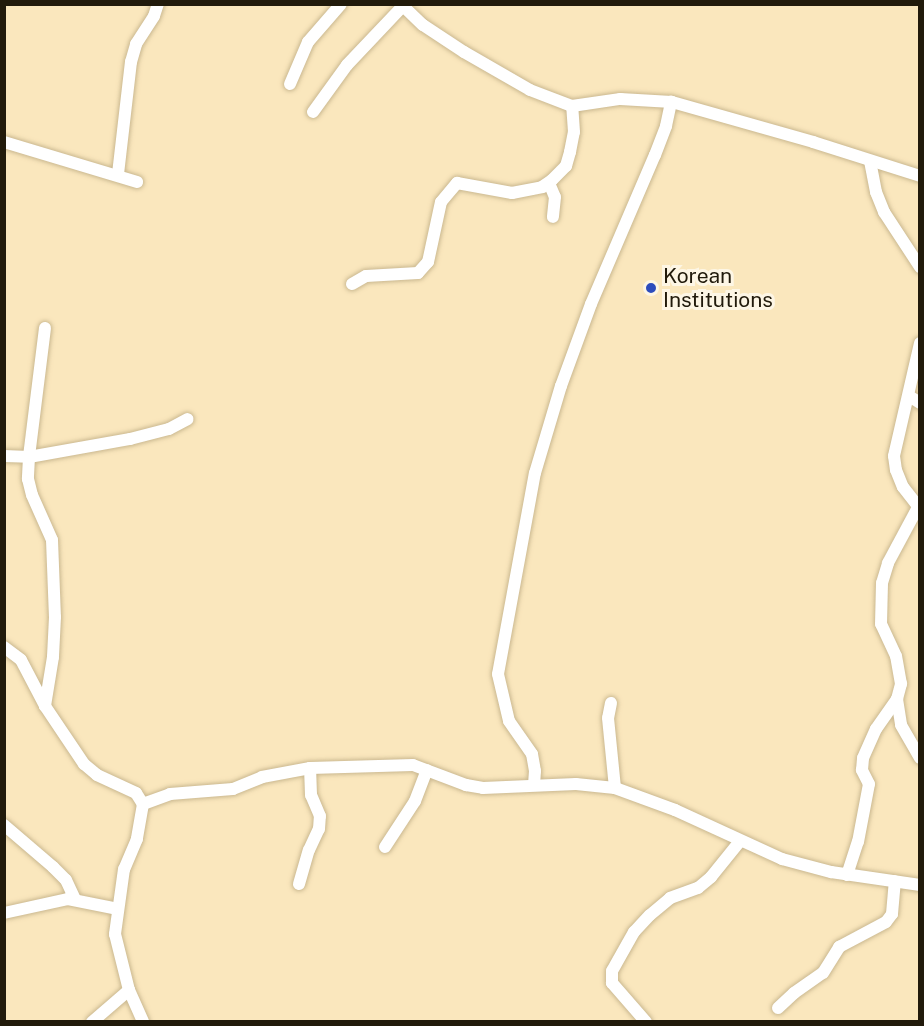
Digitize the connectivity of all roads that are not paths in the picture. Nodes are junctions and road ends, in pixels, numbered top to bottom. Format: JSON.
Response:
{"nodes":[{"id":1,"x":158,"y":4,"type":"edge"},
{"id":2,"x":341,"y":4,"type":"edge"},
{"id":3,"x":402,"y":5,"type":"edge"},
{"id":4,"x":290,"y":84,"type":"dead end"},
{"id":5,"x":671,"y":102,"type":"junction"},
{"id":6,"x":572,"y":106,"type":"junction"},
{"id":7,"x":313,"y":112,"type":"dead end"},
{"id":8,"x":4,"y":142,"type":"edge"},
{"id":9,"x":870,"y":161,"type":"junction"},
{"id":10,"x":118,"y":174,"type":"junction"},
{"id":11,"x":920,"y":177,"type":"edge"},
{"id":12,"x":137,"y":182,"type":"dead end"},
{"id":13,"x":549,"y":183,"type":"junction"},
{"id":14,"x":553,"y":217,"type":"dead end"},
{"id":15,"x":920,"y":267,"type":"edge"},
{"id":16,"x":352,"y":284,"type":"dead end"},
{"id":17,"x":45,"y":328,"type":"dead end"},
{"id":18,"x":920,"y":343,"type":"edge"},
{"id":19,"x":914,"y":400,"type":"edge"},
{"id":20,"x":188,"y":419,"type":"dead end"},
{"id":21,"x":4,"y":456,"type":"edge"},
{"id":22,"x":29,"y":457,"type":"junction"},
{"id":23,"x":919,"y":508,"type":"edge"},
{"id":24,"x":4,"y":647,"type":"edge"},
{"id":25,"x":897,"y":699,"type":"junction"},
{"id":26,"x":612,"y":703,"type":"dead end"},
{"id":27,"x":45,"y":706,"type":"junction"},
{"id":28,"x":920,"y":758,"type":"edge"},
{"id":29,"x":310,"y":768,"type":"junction"},
{"id":30,"x":427,"y":770,"type":"junction"},
{"id":31,"x":534,"y":785,"type":"junction"},
{"id":32,"x":615,"y":788,"type":"junction"},
{"id":33,"x":143,"y":804,"type":"junction"},
{"id":34,"x":4,"y":825,"type":"edge"},
{"id":35,"x":740,"y":841,"type":"junction"},
{"id":36,"x":385,"y":847,"type":"dead end"},
{"id":37,"x":847,"y":875,"type":"junction"},
{"id":38,"x":895,"y":881,"type":"junction"},
{"id":39,"x":299,"y":884,"type":"dead end"},
{"id":40,"x":920,"y":885,"type":"edge"},
{"id":41,"x":75,"y":900,"type":"junction"},
{"id":42,"x":118,"y":909,"type":"junction"},
{"id":43,"x":4,"y":913,"type":"edge"},
{"id":44,"x":129,"y":990,"type":"junction"},
{"id":45,"x":109,"y":1005,"type":"junction"},
{"id":46,"x":778,"y":1008,"type":"dead end"},
{"id":47,"x":92,"y":1022,"type":"edge"},
{"id":48,"x":105,"y":1022,"type":"edge"},
{"id":49,"x":143,"y":1022,"type":"edge"},
{"id":50,"x":646,"y":1022,"type":"edge"}],
"edges":[{"from":1,"to":10,"type":"street"},
{"from":2,"to":4,"type":"street"},
{"from":3,"to":6,"type":"street"},
{"from":3,"to":7,"type":"street"},
{"from":5,"to":6,"type":"street"},
{"from":5,"to":9,"type":"street"},
{"from":5,"to":31,"type":"street"},
{"from":6,"to":13,"type":"street"},
{"from":8,"to":10,"type":"street"},
{"from":9,"to":11,"type":"street"},
{"from":9,"to":15,"type":"street"},
{"from":10,"to":12,"type":"street"},
{"from":13,"to":14,"type":"street"},
{"from":13,"to":16,"type":"street"},
{"from":17,"to":22,"type":"street"},
{"from":18,"to":19,"type":"street"},
{"from":19,"to":23,"type":"street"},
{"from":20,"to":22,"type":"street"},
{"from":21,"to":22,"type":"street"},
{"from":22,"to":27,"type":"street"},
{"from":23,"to":25,"type":"street"},
{"from":24,"to":27,"type":"street"},
{"from":25,"to":28,"type":"street"},
{"from":25,"to":37,"type":"street"},
{"from":26,"to":32,"type":"street"},
{"from":27,"to":33,"type":"street"},
{"from":29,"to":30,"type":"street"},
{"from":29,"to":33,"type":"street"},
{"from":29,"to":39,"type":"street"},
{"from":30,"to":31,"type":"street"},
{"from":30,"to":36,"type":"street"},
{"from":31,"to":32,"type":"street"},
{"from":32,"to":35,"type":"street"},
{"from":33,"to":42,"type":"street"},
{"from":34,"to":41,"type":"street"},
{"from":35,"to":37,"type":"street"},
{"from":35,"to":50,"type":"street"},
{"from":37,"to":38,"type":"street"},
{"from":38,"to":40,"type":"street"},
{"from":38,"to":46,"type":"street"},
{"from":41,"to":42,"type":"street"},
{"from":41,"to":43,"type":"street"},
{"from":42,"to":44,"type":"street"},
{"from":44,"to":45,"type":"street"},
{"from":44,"to":49,"type":"street"},
{"from":45,"to":47,"type":"street"},
{"from":45,"to":48,"type":"street"}]}
